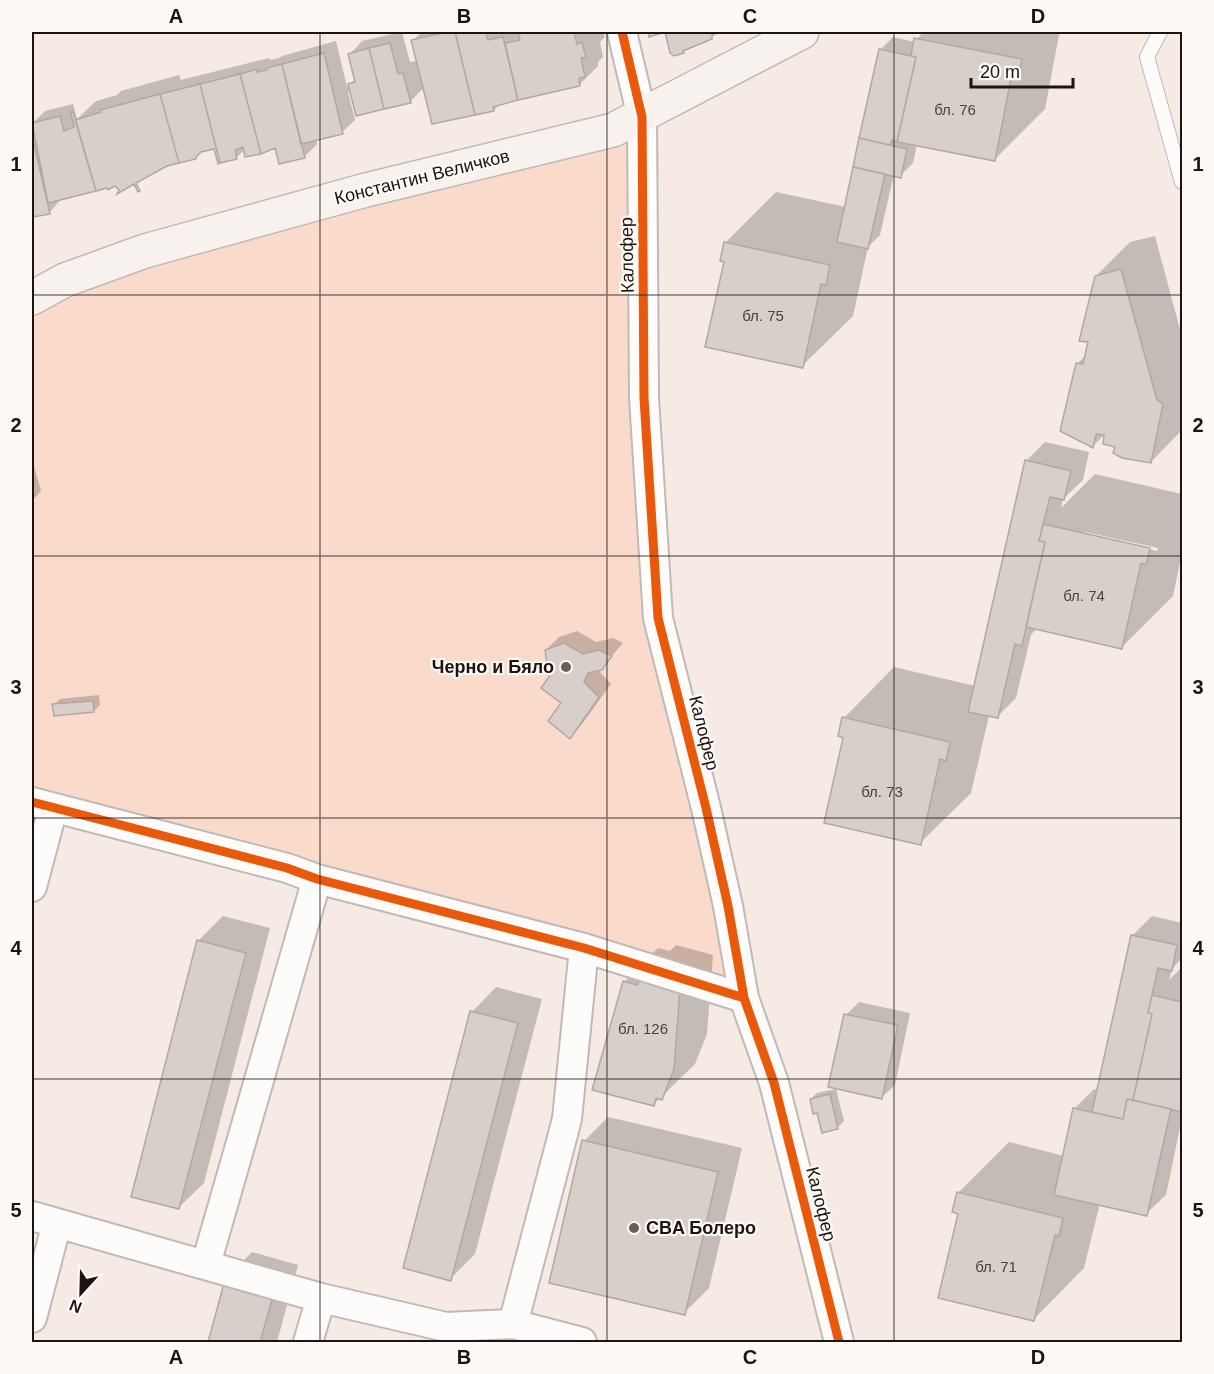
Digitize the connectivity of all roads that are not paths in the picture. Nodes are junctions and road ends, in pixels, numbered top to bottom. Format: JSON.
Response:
{"nodes":[{"id":1,"x":622,"y":32,"type":"edge"},
{"id":2,"x":802,"y":32,"type":"edge"},
{"id":3,"x":1160,"y":32,"type":"edge"},
{"id":4,"x":642,"y":117,"type":"junction"},
{"id":5,"x":1182,"y":182,"type":"edge"},
{"id":6,"x":46,"y":285,"type":"edge"},
{"id":7,"x":42,"y":805,"type":"edge"},
{"id":8,"x":317,"y":879,"type":"junction"},
{"id":9,"x":32,"y":887,"type":"edge"},
{"id":10,"x":584,"y":948,"type":"junction"},
{"id":11,"x":744,"y":998,"type":"junction"},
{"id":12,"x":44,"y":1220,"type":"edge"},
{"id":13,"x":206,"y":1264,"type":"junction"},
{"id":14,"x":321,"y":1298,"type":"junction"},
{"id":15,"x":32,"y":1318,"type":"edge"},
{"id":16,"x":513,"y":1324,"type":"junction"},
{"id":17,"x":308,"y":1342,"type":"edge"},
{"id":18,"x":582,"y":1342,"type":"edge"},
{"id":19,"x":839,"y":1342,"type":"edge"}],
"edges":[{"from":1,"to":4,"type":"street","name":"Калофер"},
{"from":2,"to":4,"type":"main road","name":"Константин Величков"},
{"from":3,"to":5,"type":"lane"},
{"from":4,"to":6,"type":"main road","name":"Константин Величков"},
{"from":4,"to":11,"type":"street","name":"Калофер"},
{"from":7,"to":8,"type":"street"},
{"from":7,"to":9,"type":"street"},
{"from":8,"to":10,"type":"street"},
{"from":8,"to":13,"type":"street"},
{"from":10,"to":11,"type":"street"},
{"from":10,"to":16,"type":"street"},
{"from":11,"to":19,"type":"street","name":"Калофер"},
{"from":12,"to":13,"type":"street"},
{"from":12,"to":15,"type":"street"},
{"from":13,"to":14,"type":"street"},
{"from":14,"to":16,"type":"street"},
{"from":14,"to":17,"type":"street"},
{"from":16,"to":18,"type":"street"}]}
